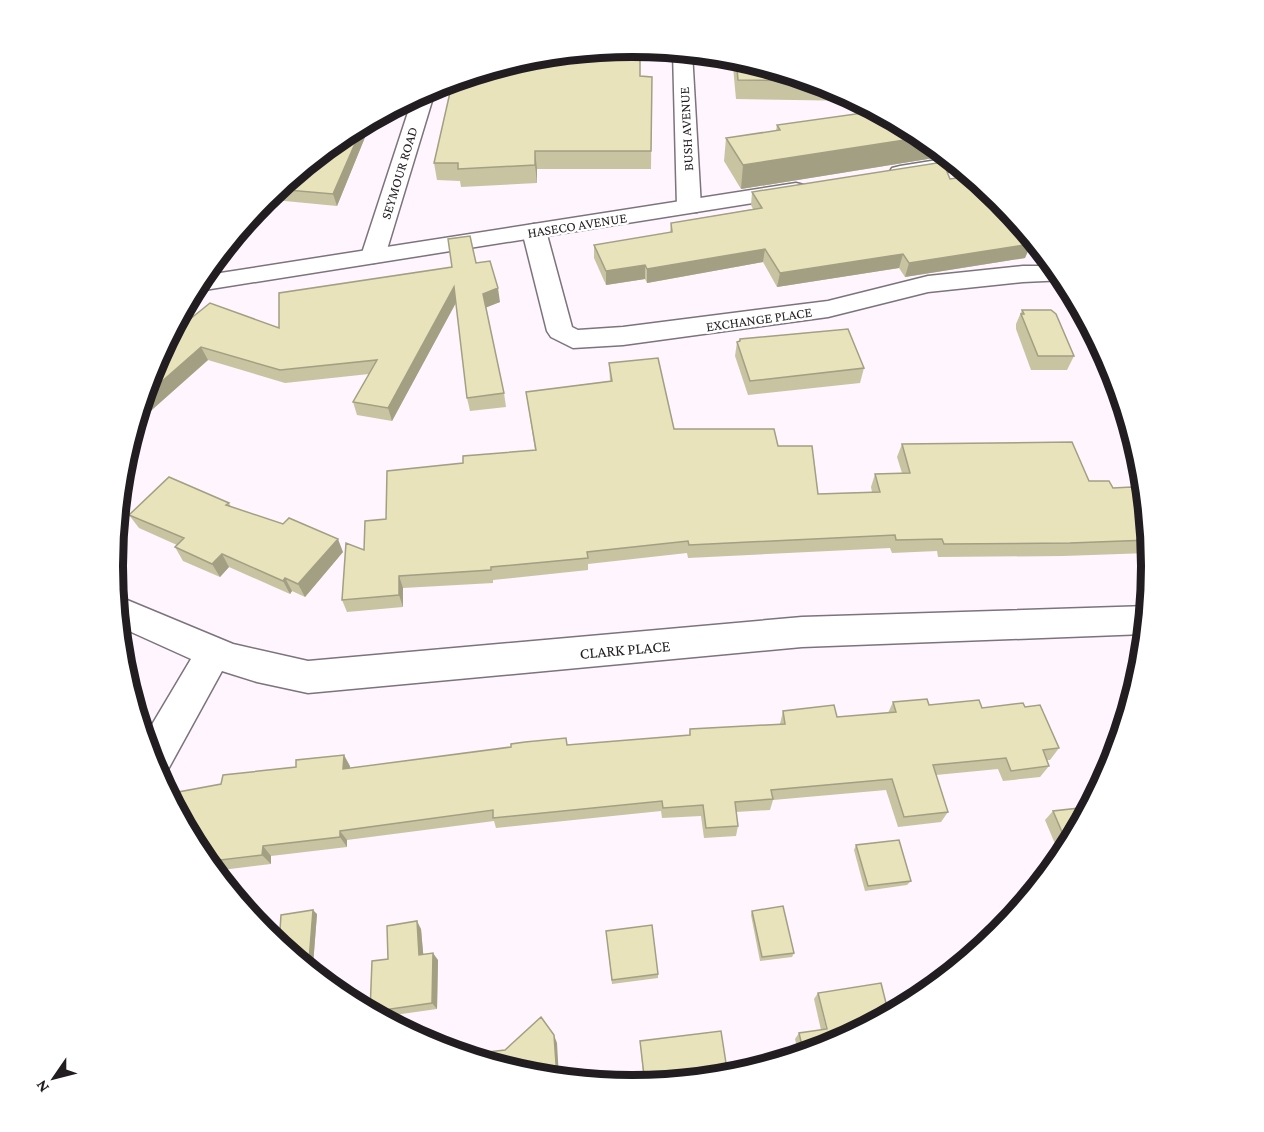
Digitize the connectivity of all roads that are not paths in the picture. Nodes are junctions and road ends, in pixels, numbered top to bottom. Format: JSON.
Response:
{"nodes":[{"id":1,"x":682,"y":60,"type":"edge"},
{"id":2,"x":421,"y":103,"type":"edge"},
{"id":3,"x":947,"y":166,"type":"edge"},
{"id":4,"x":876,"y":177,"type":"edge"},
{"id":5,"x":818,"y":187,"type":"edge"},
{"id":6,"x":689,"y":207,"type":"junction"},
{"id":7,"x":534,"y":231,"type":"junction"},
{"id":8,"x":373,"y":256,"type":"junction"},
{"id":9,"x":1049,"y":274,"type":"edge"},
{"id":10,"x":209,"y":283,"type":"edge"},
{"id":11,"x":125,"y":613,"type":"edge"},
{"id":12,"x":1138,"y":620,"type":"edge"},
{"id":13,"x":212,"y":655,"type":"junction"},
{"id":14,"x":158,"y":750,"type":"edge"}],
"edges":[{"from":1,"to":6,"type":"street","name":"BUSH AVENUE"},
{"from":2,"to":8,"type":"street","name":"SEYMOUR ROAD"},
{"from":3,"to":4,"type":"street"},
{"from":5,"to":6,"type":"street","name":"HASECO AVENUE"},
{"from":6,"to":7,"type":"street","name":"HASECO AVENUE"},
{"from":7,"to":8,"type":"street","name":"HASECO AVENUE"},
{"from":7,"to":9,"type":"street","name":"EXCHANGE PLACE"},
{"from":8,"to":10,"type":"street","name":"HASECO AVENUE"},
{"from":11,"to":13,"type":"street","name":"CLARK PLACE"},
{"from":12,"to":13,"type":"street","name":"CLARK PLACE"},
{"from":13,"to":14,"type":"street"}]}
